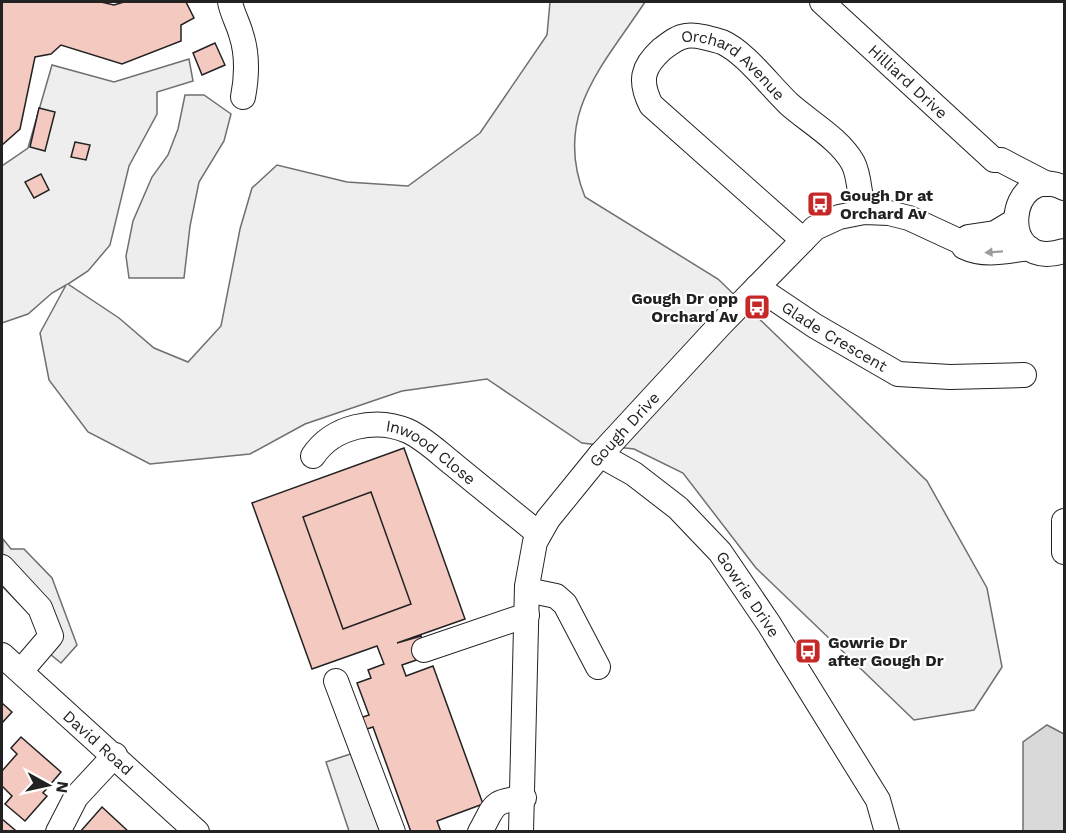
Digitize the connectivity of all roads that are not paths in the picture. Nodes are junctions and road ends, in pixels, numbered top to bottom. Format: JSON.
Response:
{"nodes":[{"id":1,"x":230,"y":2,"type":"edge"},
{"id":2,"x":822,"y":2,"type":"edge"},
{"id":3,"x":243,"y":97,"type":"dead end"},
{"id":4,"x":994,"y":160,"type":"junction"},
{"id":5,"x":1056,"y":186,"type":"edge"},
{"id":6,"x":864,"y":212,"type":"junction"},
{"id":7,"x":1016,"y":213,"type":"junction"},
{"id":8,"x":803,"y":240,"type":"junction"},
{"id":9,"x":963,"y":243,"type":"junction"},
{"id":10,"x":1029,"y":248,"type":"junction"},
{"id":11,"x":1064,"y":251,"type":"edge"},
{"id":12,"x":758,"y":287,"type":"junction"},
{"id":13,"x":1024,"y":375,"type":"dead end"},
{"id":14,"x":600,"y":455,"type":"junction"},
{"id":15,"x":313,"y":456,"type":"dead end"},
{"id":16,"x":1065,"y":521,"type":"edge"},
{"id":17,"x":539,"y":534,"type":"junction"},
{"id":18,"x":1065,"y":552,"type":"edge"},
{"id":19,"x":2,"y":567,"type":"edge"},
{"id":20,"x":527,"y":590,"type":"junction"},
{"id":21,"x":527,"y":615,"type":"junction"},
{"id":22,"x":424,"y":650,"type":"dead end"},
{"id":23,"x":2,"y":655,"type":"edge"},
{"id":24,"x":598,"y":668,"type":"dead end"},
{"id":25,"x":21,"y":671,"type":"junction"},
{"id":26,"x":336,"y":681,"type":"dead end"},
{"id":27,"x":115,"y":755,"type":"junction"},
{"id":28,"x":524,"y":798,"type":"junction"},
{"id":29,"x":58,"y":831,"type":"edge"},
{"id":30,"x":197,"y":831,"type":"edge"},
{"id":31,"x":393,"y":831,"type":"edge"},
{"id":32,"x":480,"y":831,"type":"edge"},
{"id":33,"x":521,"y":831,"type":"edge"},
{"id":34,"x":887,"y":831,"type":"edge"}],
"edges":[{"from":1,"to":3,"type":"street"},
{"from":2,"to":4,"type":"street","name":"Hilliard Drive"},
{"from":4,"to":5,"type":"street","name":"Hilliard Drive"},
{"from":4,"to":7,"type":"street","name":"Hilliard Drive"},
{"from":5,"to":7,"type":"street"},
{"from":6,"to":8,"type":"street","name":"Gough Drive"},
{"from":6,"to":8,"type":"street","name":"Orchard Avenue"},
{"from":6,"to":9,"type":"street","name":"Gough Drive"},
{"from":7,"to":9,"type":"street"},
{"from":7,"to":10,"type":"street","name":"Hilliard Drive"},
{"from":8,"to":12,"type":"street","name":"Gough Drive"},
{"from":10,"to":9,"type":"street","name":"Gough Drive","one_way":true},
{"from":10,"to":11,"type":"street","name":"Gough Drive"},
{"from":12,"to":13,"type":"street","name":"Glade Crescent"},
{"from":12,"to":14,"type":"street","name":"Gough Drive"},
{"from":14,"to":17,"type":"street","name":"Gough Drive"},
{"from":14,"to":34,"type":"street","name":"Gowrie Drive"},
{"from":15,"to":17,"type":"street","name":"Inwood Close"},
{"from":16,"to":18,"type":"street"},
{"from":17,"to":20,"type":"street","name":"Gough Drive"},
{"from":19,"to":25,"type":"street"},
{"from":20,"to":21,"type":"street","name":"Gough Drive"},
{"from":20,"to":24,"type":"street"},
{"from":21,"to":22,"type":"street"},
{"from":21,"to":28,"type":"street","name":"Gough Drive"},
{"from":23,"to":25,"type":"street","name":"David Road"},
{"from":25,"to":27,"type":"street","name":"David Road"},
{"from":26,"to":31,"type":"street"},
{"from":27,"to":29,"type":"street"},
{"from":27,"to":30,"type":"street","name":"David Road"},
{"from":28,"to":32,"type":"street"},
{"from":28,"to":33,"type":"street","name":"Gough Drive"}]}
